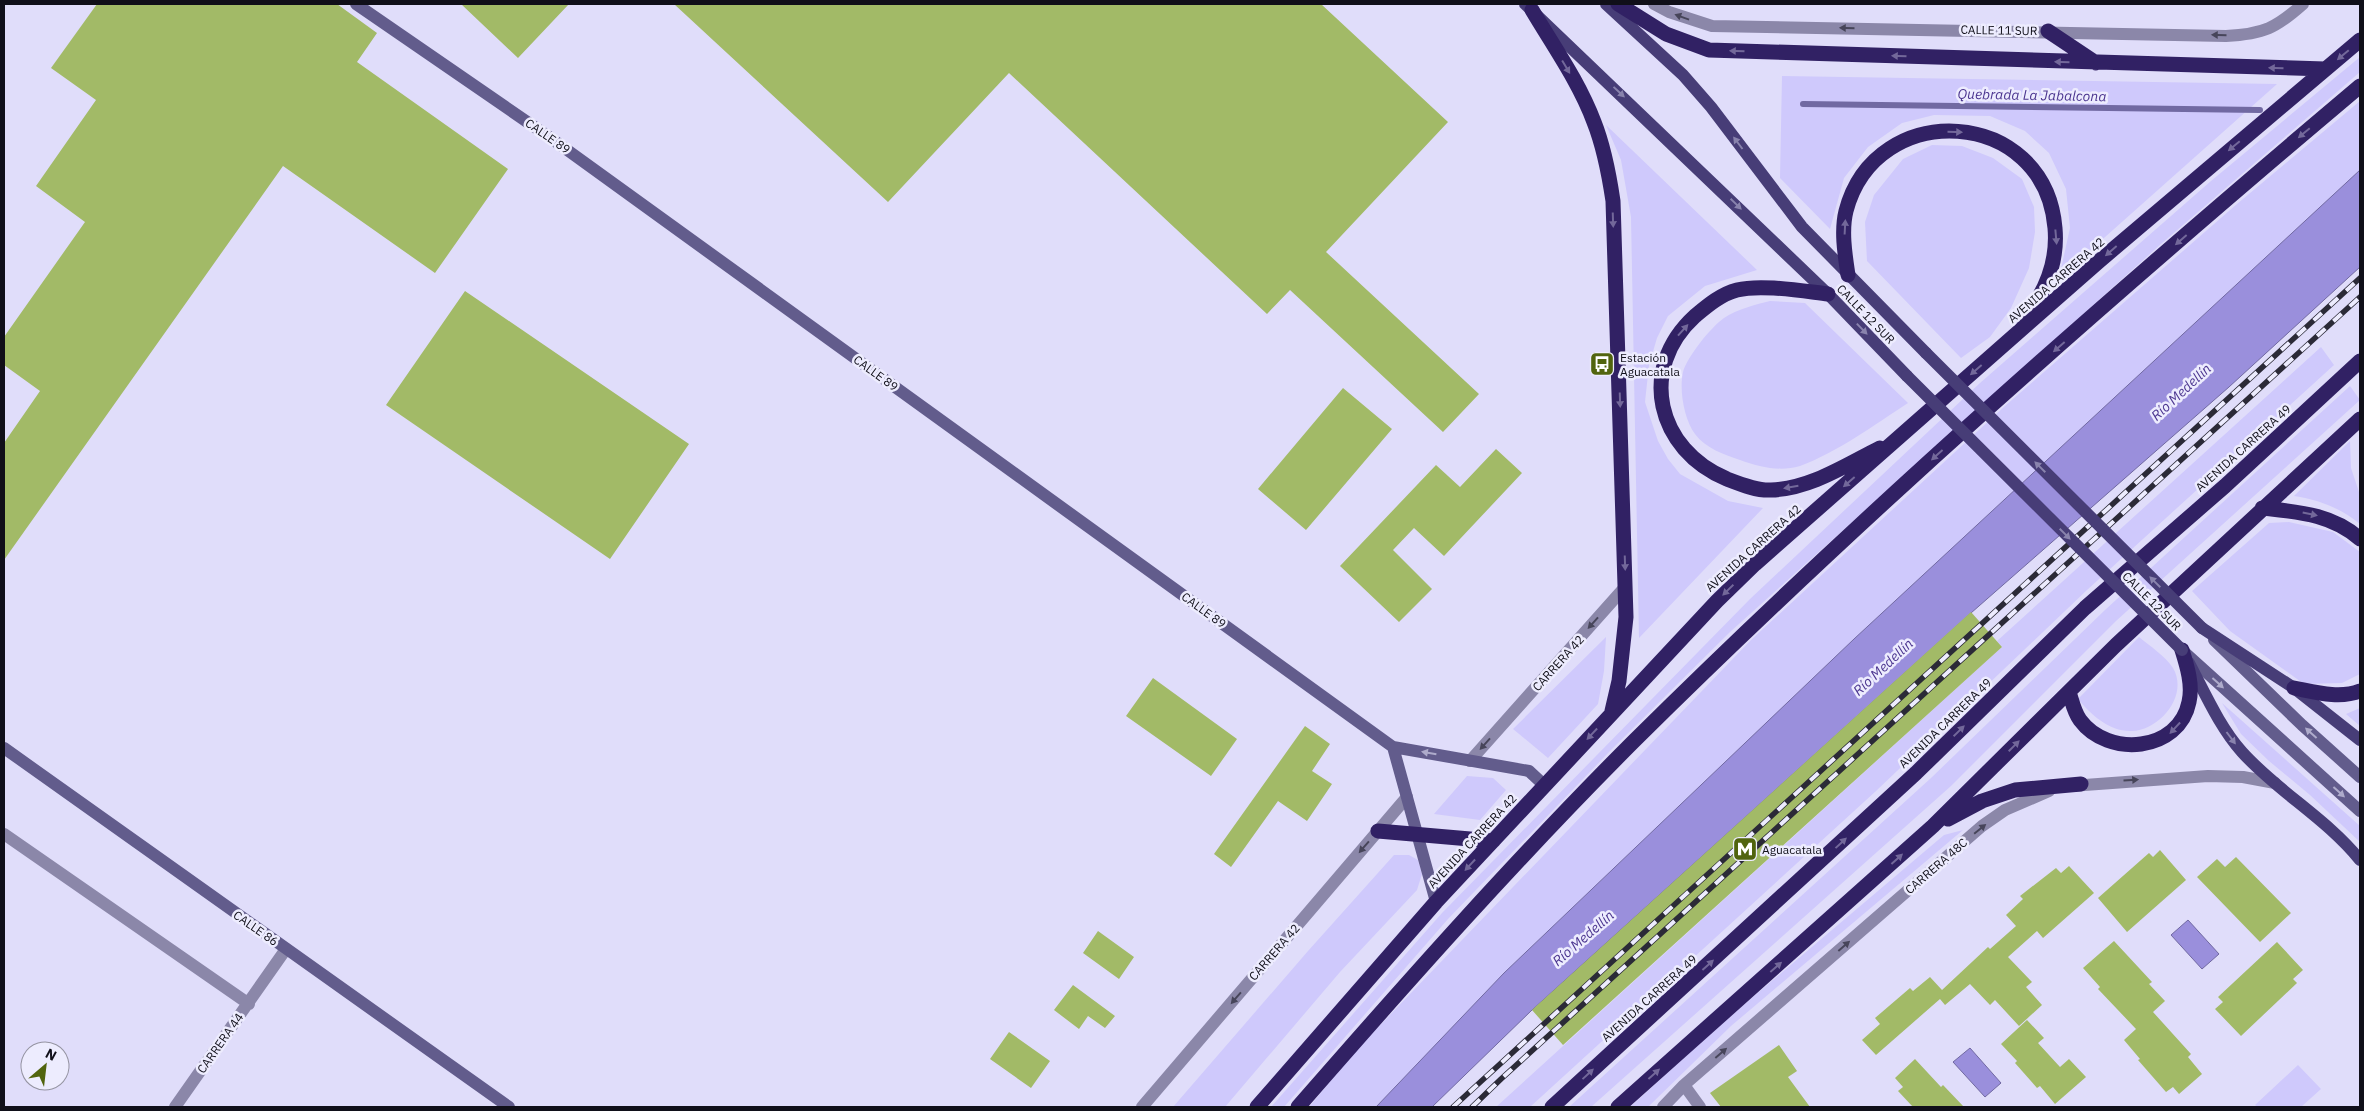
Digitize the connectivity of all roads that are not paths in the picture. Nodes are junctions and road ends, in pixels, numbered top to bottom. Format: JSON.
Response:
{"nodes":[{"id":1,"x":356,"y":4,"type":"edge"},
{"id":2,"x":1606,"y":4,"type":"edge"},
{"id":3,"x":1618,"y":4,"type":"edge"},
{"id":4,"x":1654,"y":4,"type":"edge"},
{"id":5,"x":2303,"y":4,"type":"edge"},
{"id":6,"x":1529,"y":7,"type":"edge"},
{"id":7,"x":2048,"y":31,"type":"junction"},
{"id":8,"x":2360,"y":40,"type":"edge"},
{"id":9,"x":2096,"y":63,"type":"junction"},
{"id":10,"x":2325,"y":69,"type":"junction"},
{"id":11,"x":2360,"y":86,"type":"edge"},
{"id":12,"x":1848,"y":275,"type":"junction"},
{"id":13,"x":1828,"y":294,"type":"junction"},
{"id":14,"x":2002,"y":347,"type":"junction"},
{"id":15,"x":2360,"y":361,"type":"edge"},
{"id":16,"x":2360,"y":419,"type":"edge"},
{"id":17,"x":1899,"y":438,"type":"junction"},
{"id":18,"x":2262,"y":508,"type":"junction"},
{"id":19,"x":2360,"y":539,"type":"edge"},
{"id":20,"x":1625,"y":587,"type":"junction"},
{"id":21,"x":2202,"y":628,"type":"junction"},
{"id":22,"x":2182,"y":650,"type":"junction"},
{"id":23,"x":2294,"y":688,"type":"junction"},
{"id":24,"x":2360,"y":691,"type":"edge"},
{"id":25,"x":2069,"y":692,"type":"junction"},
{"id":26,"x":1612,"y":713,"type":"junction"},
{"id":27,"x":2360,"y":740,"type":"edge"},
{"id":28,"x":1393,"y":747,"type":"junction"},
{"id":29,"x":4,"y":748,"type":"edge"},
{"id":30,"x":1470,"y":761,"type":"junction"},
{"id":31,"x":2360,"y":777,"type":"edge"},
{"id":32,"x":2275,"y":783,"type":"junction"},
{"id":33,"x":2081,"y":784,"type":"junction"},
{"id":34,"x":1544,"y":785,"type":"junction"},
{"id":35,"x":1407,"y":797,"type":"junction"},
{"id":36,"x":2360,"y":811,"type":"edge"},
{"id":37,"x":1933,"y":826,"type":"junction"},
{"id":38,"x":1378,"y":831,"type":"junction"},
{"id":39,"x":4,"y":834,"type":"edge"},
{"id":40,"x":1417,"y":834,"type":"junction"},
{"id":41,"x":1492,"y":841,"type":"junction"},
{"id":42,"x":2360,"y":860,"type":"edge"},
{"id":43,"x":1436,"y":902,"type":"junction"},
{"id":44,"x":286,"y":949,"type":"junction"},
{"id":45,"x":248,"y":1004,"type":"junction"},
{"id":46,"x":1684,"y":1085,"type":"junction"},
{"id":47,"x":175,"y":1107,"type":"edge"},
{"id":48,"x":509,"y":1107,"type":"edge"},
{"id":49,"x":1142,"y":1107,"type":"edge"},
{"id":50,"x":1257,"y":1107,"type":"edge"},
{"id":51,"x":1298,"y":1107,"type":"edge"},
{"id":52,"x":1552,"y":1107,"type":"edge"},
{"id":53,"x":1618,"y":1107,"type":"edge"},
{"id":54,"x":1663,"y":1107,"type":"edge"},
{"id":55,"x":1700,"y":1107,"type":"edge"}],
"edges":[{"from":1,"to":28,"type":"street","name":"CALLE 89"},
{"from":12,"to":2,"type":"main road","name":"CALLE 12 SUR","one_way":true},
{"from":9,"to":3,"type":"highway","one_way":true},
{"from":7,"to":4,"type":"street","name":"CALLE 11 SUR","one_way":true},
{"from":5,"to":7,"type":"street","name":"CALLE 11 SUR","one_way":true},
{"from":6,"to":13,"type":"main road","name":"CALLE 12 SUR","one_way":true},
{"from":6,"to":20,"type":"highway","one_way":true},
{"from":7,"to":9,"type":"highway"},
{"from":8,"to":10,"type":"highway","name":"AVENIDA CARRERA 42","one_way":true},
{"from":10,"to":9,"type":"highway","one_way":true},
{"from":10,"to":14,"type":"highway","name":"AVENIDA CARRERA 42","one_way":true},
{"from":11,"to":51,"type":"highway","one_way":true},
{"from":12,"to":14,"type":"highway","one_way":true},
{"from":21,"to":12,"type":"main road","name":"CALLE 12 SUR","one_way":true,"bridge":true},
{"from":17,"to":13,"type":"highway","one_way":true},
{"from":13,"to":22,"type":"main road","name":"CALLE 12 SUR","one_way":true,"bridge":true},
{"from":14,"to":17,"type":"highway","name":"AVENIDA CARRERA 42","one_way":true},
{"from":52,"to":15,"type":"highway","name":"AVENIDA CARRERA 49","one_way":true},
{"from":16,"to":18,"type":"highway"},
{"from":17,"to":26,"type":"highway","name":"AVENIDA CARRERA 42","one_way":true},
{"from":18,"to":19,"type":"highway","one_way":true},
{"from":18,"to":25,"type":"highway"},
{"from":20,"to":26,"type":"highway"},
{"from":20,"to":30,"type":"street","name":"CARRERA 42","one_way":true},
{"from":21,"to":23,"type":"main road","name":"CALLE 12 SUR"},
{"from":31,"to":21,"type":"street","name":"CALLE 12 SUR","one_way":true},
{"from":22,"to":25,"type":"highway","one_way":true},
{"from":22,"to":32,"type":"main road","name":"CALLE 12 SUR","one_way":true},
{"from":22,"to":36,"type":"street","name":"CALLE 12 SUR","one_way":true},
{"from":23,"to":24,"type":"highway"},
{"from":23,"to":27,"type":"main road","name":"CALLE 12 SUR"},
{"from":37,"to":25,"type":"highway","one_way":true},
{"from":26,"to":34,"type":"highway","name":"AVENIDA CARRERA 42","one_way":true},
{"from":30,"to":28,"type":"street","name":"CALLE 89","one_way":true},
{"from":28,"to":35,"type":"street"},
{"from":29,"to":44,"type":"street","name":"CALLE 86"},
{"from":30,"to":34,"type":"street","name":"CALLE 89"},
{"from":33,"to":32,"type":"street","name":"CARRERA 48C","one_way":true},
{"from":32,"to":42,"type":"main road","name":"CALLE 12 SUR"},
{"from":33,"to":37,"type":"highway"},
{"from":46,"to":33,"type":"street","name":"CARRERA 48C","one_way":true},
{"from":34,"to":41,"type":"highway","name":"AVENIDA CARRERA 42"},
{"from":35,"to":38,"type":"street","name":"CARRERA 42"},
{"from":35,"to":40,"type":"street"},
{"from":53,"to":37,"type":"highway","one_way":true},
{"from":38,"to":40,"type":"highway"},
{"from":38,"to":49,"type":"street","name":"CARRERA 42","one_way":true},
{"from":39,"to":45,"type":"street"},
{"from":40,"to":41,"type":"highway"},
{"from":40,"to":43,"type":"street"},
{"from":41,"to":43,"type":"highway","name":"AVENIDA CARRERA 42","one_way":true},
{"from":43,"to":50,"type":"highway","name":"AVENIDA CARRERA 42"},
{"from":44,"to":45,"type":"street","name":"CARRERA 44"},
{"from":44,"to":48,"type":"street","name":"CALLE 86"},
{"from":45,"to":47,"type":"street","name":"CARRERA 44"},
{"from":46,"to":54,"type":"street","name":"CARRERA 48C"},
{"from":46,"to":55,"type":"street"}]}
